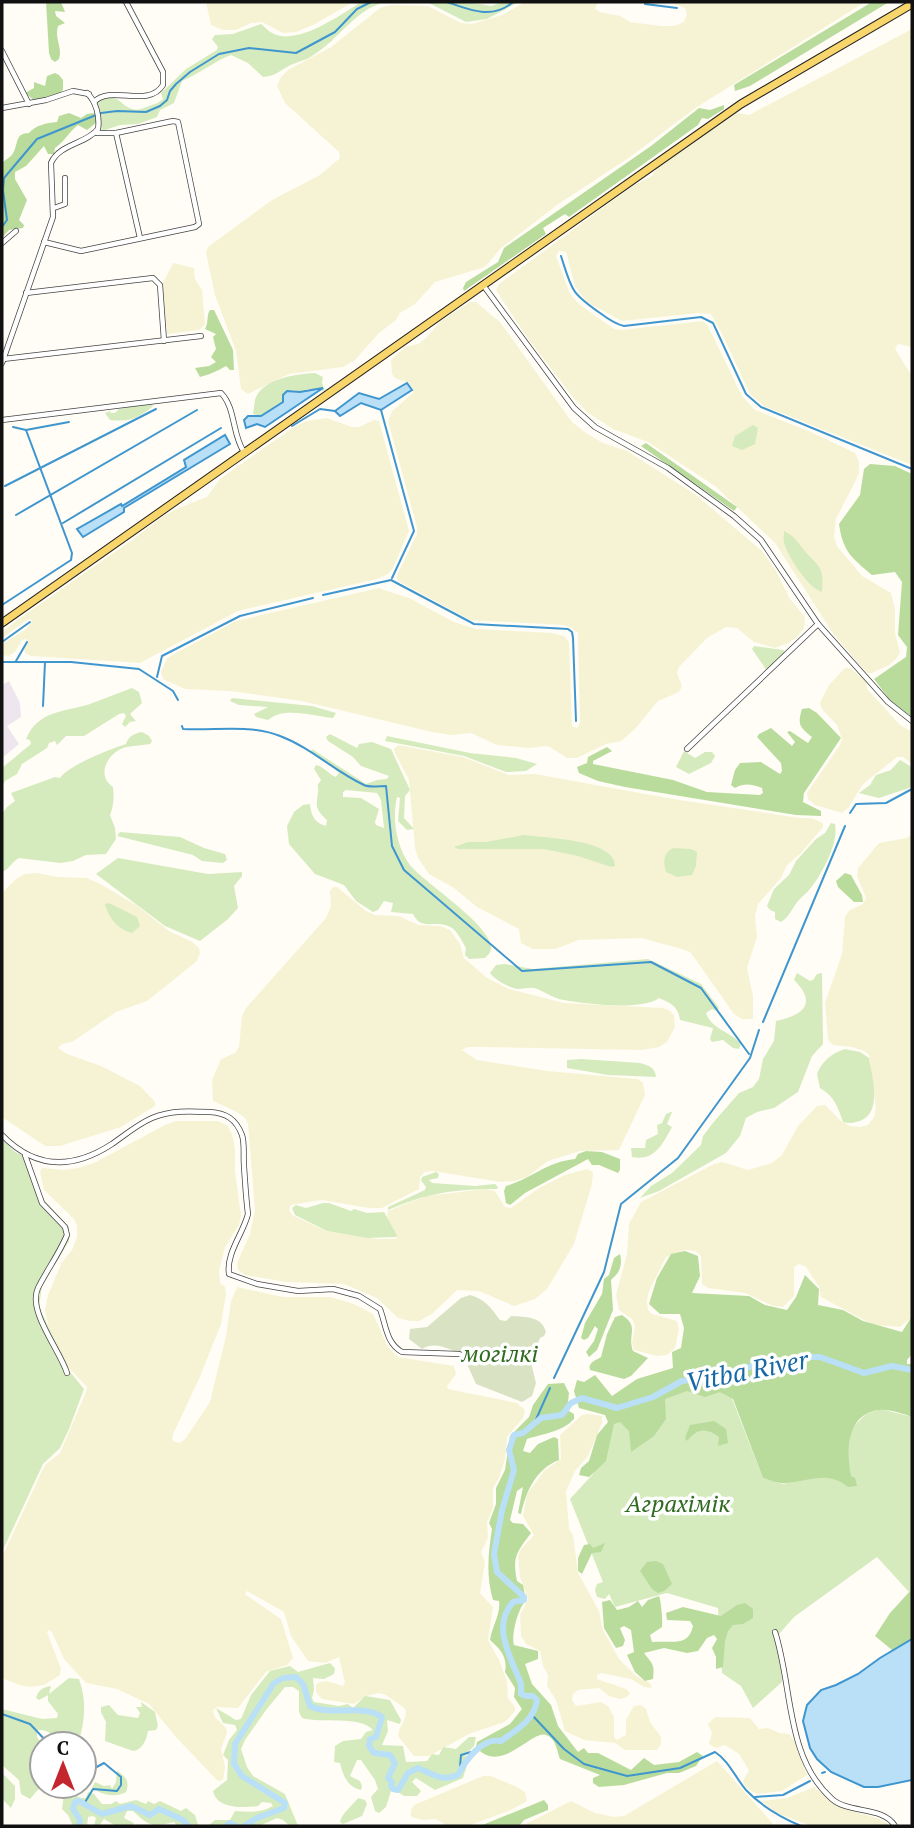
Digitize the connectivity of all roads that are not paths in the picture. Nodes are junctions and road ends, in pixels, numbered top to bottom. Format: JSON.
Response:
{"nodes":[{"id":1,"x":127,"y":2,"type":"edge"},
{"id":2,"x":912,"y":4,"type":"edge"},
{"id":3,"x":2,"y":51,"type":"edge"},
{"id":4,"x":87,"y":93,"type":"junction"},
{"id":5,"x":105,"y":96,"type":"junction"},
{"id":6,"x":94,"y":103,"type":"junction"},
{"id":7,"x":29,"y":104,"type":"junction"},
{"id":8,"x":2,"y":108,"type":"edge"},
{"id":9,"x":96,"y":132,"type":"junction"},
{"id":10,"x":116,"y":133,"type":"junction"},
{"id":11,"x":65,"y":178,"type":"dead end"},
{"id":12,"x":54,"y":208,"type":"junction"},
{"id":13,"x":16,"y":231,"type":"dead end"},
{"id":14,"x":140,"y":238,"type":"junction"},
{"id":15,"x":44,"y":242,"type":"junction"},
{"id":16,"x":2,"y":243,"type":"edge"},
{"id":17,"x":483,"y":285,"type":"junction"},
{"id":18,"x":26,"y":293,"type":"junction"},
{"id":19,"x":201,"y":336,"type":"dead end"},
{"id":20,"x":164,"y":341,"type":"junction"},
{"id":21,"x":2,"y":361,"type":"edge"},
{"id":22,"x":2,"y":420,"type":"edge"},
{"id":23,"x":244,"y":452,"type":"junction"},
{"id":24,"x":2,"y":623,"type":"edge"},
{"id":25,"x":816,"y":626,"type":"junction"},
{"id":26,"x":912,"y":721,"type":"edge"},
{"id":27,"x":687,"y":749,"type":"dead end"},
{"id":28,"x":2,"y":1135,"type":"edge"},
{"id":29,"x":24,"y":1155,"type":"junction"},
{"id":30,"x":467,"y":1357,"type":"dead end"},
{"id":31,"x":67,"y":1373,"type":"dead end"},
{"id":32,"x":775,"y":1632,"type":"dead end"},
{"id":33,"x":895,"y":1826,"type":"edge"}],
"edges":[{"from":1,"to":5,"type":"street"},
{"from":2,"to":17,"type":"main road"},
{"from":3,"to":7,"type":"street"},
{"from":4,"to":5,"type":"street"},
{"from":4,"to":6,"type":"street"},
{"from":4,"to":7,"type":"street"},
{"from":5,"to":6,"type":"street"},
{"from":6,"to":9,"type":"street"},
{"from":7,"to":8,"type":"street"},
{"from":9,"to":10,"type":"street"},
{"from":9,"to":12,"type":"street"},
{"from":10,"to":14,"type":"street"},
{"from":10,"to":14,"type":"street"},
{"from":11,"to":12,"type":"street"},
{"from":12,"to":15,"type":"street"},
{"from":13,"to":16,"type":"street"},
{"from":14,"to":15,"type":"street"},
{"from":15,"to":18,"type":"street"},
{"from":17,"to":23,"type":"main road"},
{"from":17,"to":25,"type":"street"},
{"from":18,"to":20,"type":"street"},
{"from":18,"to":21,"type":"street"},
{"from":19,"to":20,"type":"street"},
{"from":20,"to":21,"type":"street"},
{"from":22,"to":23,"type":"street"},
{"from":23,"to":24,"type":"main road"},
{"from":25,"to":26,"type":"street"},
{"from":25,"to":27,"type":"street"},
{"from":28,"to":29,"type":"street"},
{"from":29,"to":30,"type":"street"},
{"from":29,"to":31,"type":"street"},
{"from":32,"to":33,"type":"street"}]}
